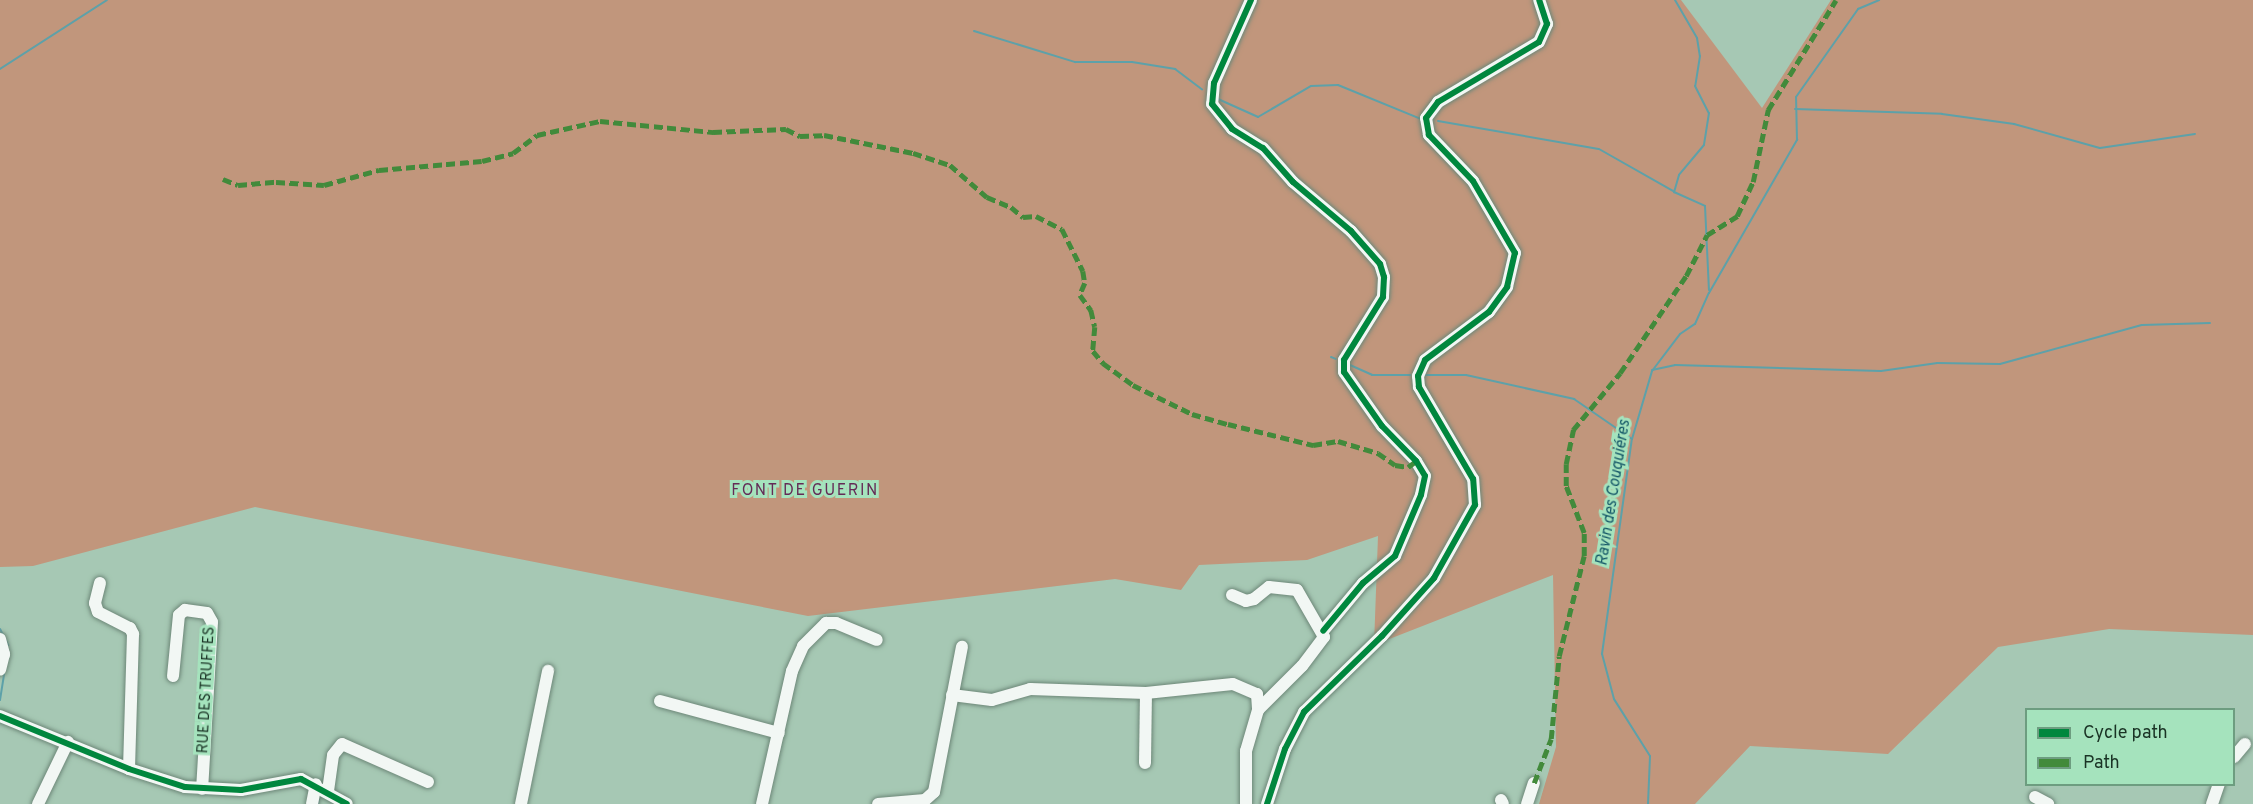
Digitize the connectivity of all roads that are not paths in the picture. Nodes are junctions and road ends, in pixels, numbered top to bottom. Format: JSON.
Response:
{"nodes":[{"id":1,"x":1251,"y":0,"type":"edge"},
{"id":2,"x":1539,"y":0,"type":"edge"},
{"id":3,"x":100,"y":583,"type":"dead end"},
{"id":4,"x":1232,"y":595,"type":"dead end"},
{"id":5,"x":1323,"y":631,"type":"junction"},
{"id":6,"x":0,"y":639,"type":"edge"},
{"id":7,"x":877,"y":640,"type":"dead end"},
{"id":8,"x":962,"y":648,"type":"dead end"},
{"id":9,"x":0,"y":670,"type":"edge"},
{"id":10,"x":548,"y":671,"type":"dead end"},
{"id":11,"x":173,"y":676,"type":"dead end"},
{"id":12,"x":1146,"y":693,"type":"junction"},
{"id":13,"x":952,"y":695,"type":"junction"},
{"id":14,"x":660,"y":701,"type":"dead end"},
{"id":15,"x":1258,"y":710,"type":"junction"},
{"id":16,"x":0,"y":716,"type":"edge"},
{"id":17,"x":779,"y":733,"type":"junction"},
{"id":18,"x":68,"y":742,"type":"junction"},
{"id":19,"x":2245,"y":744,"type":"dead end"},
{"id":20,"x":2235,"y":756,"type":"edge"},
{"id":21,"x":1144,"y":763,"type":"dead end"},
{"id":22,"x":129,"y":769,"type":"junction"},
{"id":23,"x":428,"y":782,"type":"dead end"},
{"id":24,"x":1534,"y":783,"type":"dead end"},
{"id":25,"x":316,"y":784,"type":"junction"},
{"id":26,"x":2218,"y":786,"type":"edge"},
{"id":27,"x":202,"y":789,"type":"junction"},
{"id":28,"x":328,"y":791,"type":"junction"},
{"id":29,"x":2035,"y":797,"type":"dead end"},
{"id":30,"x":38,"y":804,"type":"edge"},
{"id":31,"x":312,"y":804,"type":"edge"},
{"id":32,"x":347,"y":804,"type":"edge"},
{"id":33,"x":521,"y":804,"type":"edge"},
{"id":34,"x":762,"y":804,"type":"edge"},
{"id":35,"x":878,"y":804,"type":"edge"},
{"id":36,"x":1246,"y":804,"type":"edge"},
{"id":37,"x":1267,"y":804,"type":"edge"},
{"id":38,"x":1527,"y":804,"type":"edge"},
{"id":39,"x":2048,"y":804,"type":"edge"},
{"id":40,"x":2212,"y":804,"type":"edge"}],
"edges":[{"from":1,"to":5,"type":"street"},
{"from":2,"to":37,"type":"street"},
{"from":3,"to":22,"type":"street"},
{"from":4,"to":5,"type":"street"},
{"from":5,"to":15,"type":"street"},
{"from":6,"to":9,"type":"street"},
{"from":7,"to":17,"type":"street"},
{"from":8,"to":13,"type":"street"},
{"from":10,"to":33,"type":"street"},
{"from":11,"to":27,"type":"street","name":"RUE DES TRUFFES"},
{"from":12,"to":13,"type":"street"},
{"from":12,"to":15,"type":"street"},
{"from":12,"to":21,"type":"street"},
{"from":13,"to":35,"type":"street"},
{"from":14,"to":17,"type":"street"},
{"from":15,"to":36,"type":"street"},
{"from":16,"to":18,"type":"street"},
{"from":17,"to":34,"type":"street"},
{"from":18,"to":22,"type":"street"},
{"from":18,"to":30,"type":"street"},
{"from":19,"to":20,"type":"street"},
{"from":22,"to":27,"type":"street"},
{"from":23,"to":28,"type":"street"},
{"from":24,"to":38,"type":"street"},
{"from":25,"to":27,"type":"street"},
{"from":25,"to":28,"type":"street"},
{"from":25,"to":31,"type":"street"},
{"from":26,"to":40,"type":"street"},
{"from":28,"to":32,"type":"street"},
{"from":29,"to":39,"type":"street"}]}
